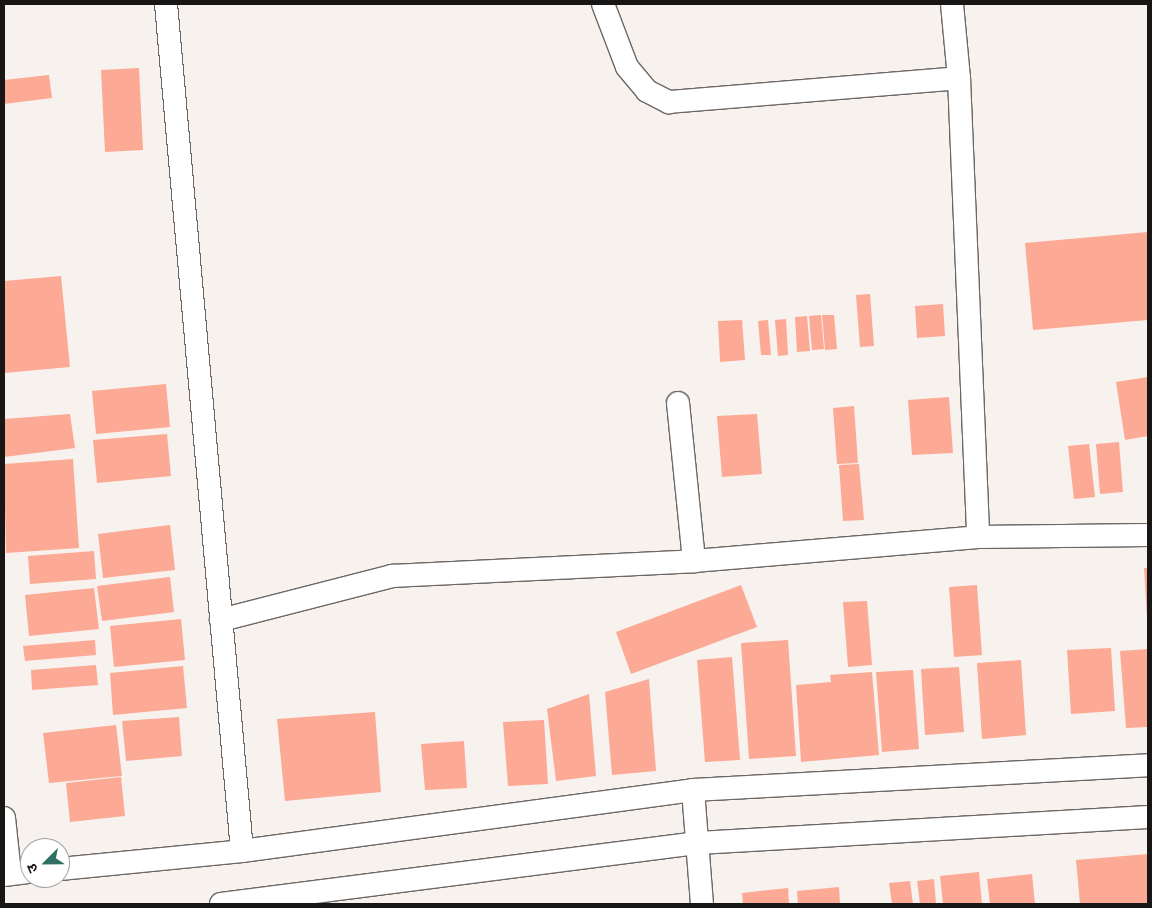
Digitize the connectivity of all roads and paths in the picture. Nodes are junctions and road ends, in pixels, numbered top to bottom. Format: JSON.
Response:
{"nodes":[{"id":1,"x":166,"y":4,"type":"edge"},
{"id":2,"x":602,"y":4,"type":"edge"},
{"id":3,"x":952,"y":4,"type":"edge"},
{"id":4,"x":959,"y":78,"type":"junction"},
{"id":5,"x":678,"y":403,"type":"dead end"},
{"id":6,"x":1148,"y":535,"type":"edge"},
{"id":7,"x":978,"y":537,"type":"junction"},
{"id":8,"x":694,"y":561,"type":"junction"},
{"id":9,"x":221,"y":620,"type":"junction"},
{"id":10,"x":1148,"y":765,"type":"edge"},
{"id":11,"x":693,"y":790,"type":"junction"},
{"id":12,"x":1148,"y":817,"type":"edge"},
{"id":13,"x":4,"y":818,"type":"edge"},
{"id":14,"x":698,"y":843,"type":"junction"},
{"id":15,"x":242,"y":851,"type":"junction"},
{"id":16,"x":70,"y":868,"type":"edge"},
{"id":17,"x":15,"y":874,"type":"edge"},
{"id":18,"x":221,"y":904,"type":"edge"},
{"id":19,"x":702,"y":904,"type":"edge"}],
"edges":[{"from":1,"to":9,"type":"street"},
{"from":2,"to":4,"type":"street"},
{"from":3,"to":4,"type":"street"},
{"from":4,"to":7,"type":"street"},
{"from":5,"to":8,"type":"street"},
{"from":6,"to":7,"type":"street"},
{"from":7,"to":8,"type":"street"},
{"from":8,"to":9,"type":"street"},
{"from":9,"to":15,"type":"street"},
{"from":10,"to":11,"type":"street"},
{"from":11,"to":14,"type":"street"},
{"from":11,"to":15,"type":"street"},
{"from":12,"to":14,"type":"street"},
{"from":13,"to":17,"type":"street"},
{"from":14,"to":18,"type":"street"},
{"from":14,"to":19,"type":"street"},
{"from":15,"to":16,"type":"street"}]}
